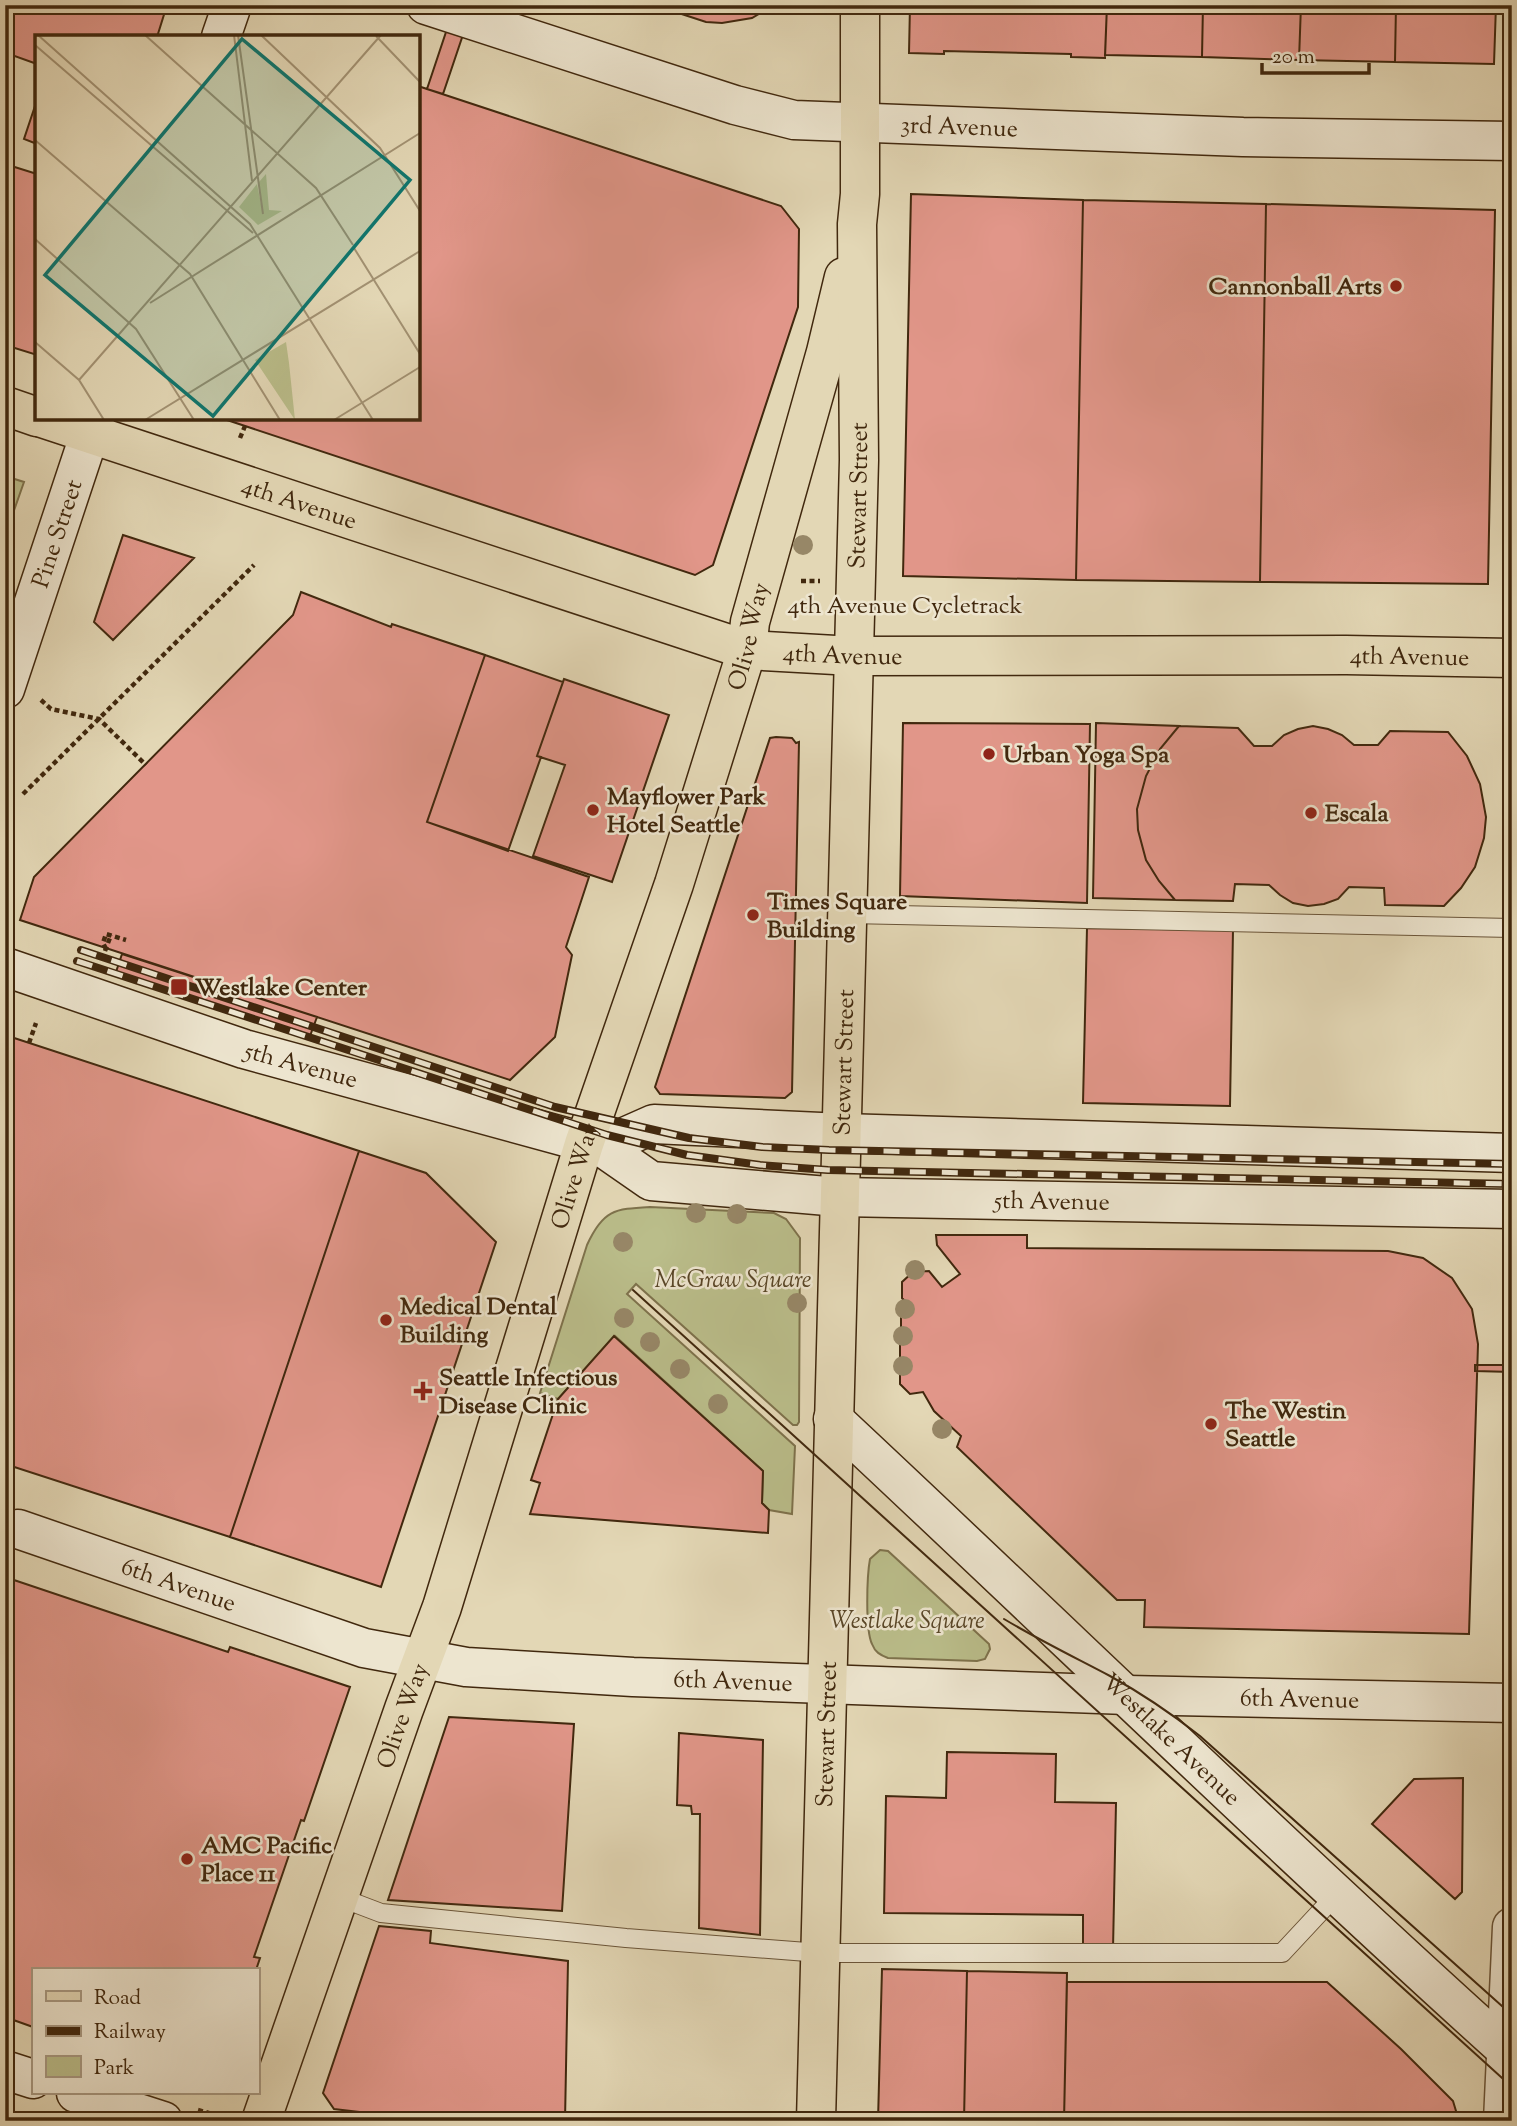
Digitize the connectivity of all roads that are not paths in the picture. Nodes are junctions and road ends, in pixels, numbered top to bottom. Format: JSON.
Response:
{"nodes":[{"id":1,"x":232,"y":5,"type":"edge"},
{"id":2,"x":426,"y":5,"type":"edge"},
{"id":3,"x":860,"y":5,"type":"edge"},
{"id":4,"x":222,"y":35,"type":"edge"},
{"id":5,"x":859,"y":124,"type":"junction"},
{"id":6,"x":1512,"y":141,"type":"edge"},
{"id":7,"x":857,"y":224,"type":"junction"},
{"id":8,"x":5,"y":406,"type":"edge"},
{"id":9,"x":35,"y":416,"type":"edge"},
{"id":10,"x":57,"y":420,"type":"edge"},
{"id":11,"x":92,"y":426,"type":"edge"},
{"id":12,"x":747,"y":650,"type":"junction"},
{"id":13,"x":853,"y":656,"type":"junction"},
{"id":14,"x":1512,"y":658,"type":"edge"},
{"id":15,"x":22,"y":693,"type":"edge"},
{"id":16,"x":848,"y":914,"type":"junction"},
{"id":17,"x":1512,"y":928,"type":"edge"},
{"id":18,"x":5,"y":967,"type":"edge"},
{"id":19,"x":842,"y":1133,"type":"junction"},
{"id":20,"x":593,"y":1146,"type":"junction"},
{"id":21,"x":1512,"y":1153,"type":"edge"},
{"id":22,"x":839,"y":1197,"type":"junction"},
{"id":23,"x":1512,"y":1209,"type":"edge"},
{"id":24,"x":833,"y":1419,"type":"junction"},
{"id":25,"x":18,"y":1529,"type":"dead end"},
{"id":26,"x":423,"y":1660,"type":"junction"},
{"id":27,"x":827,"y":1684,"type":"junction"},
{"id":28,"x":1127,"y":1695,"type":"junction"},
{"id":29,"x":1512,"y":1703,"type":"edge"},
{"id":30,"x":1336,"y":1895,"type":"junction"},
{"id":31,"x":339,"y":1897,"type":"junction"},
{"id":32,"x":1512,"y":1927,"type":"edge"},
{"id":33,"x":820,"y":1954,"type":"junction"},
{"id":34,"x":1509,"y":2053,"type":"edge"},
{"id":35,"x":5,"y":2070,"type":"edge"},
{"id":36,"x":32,"y":2079,"type":"edge"},
{"id":37,"x":79,"y":2094,"type":"edge"},
{"id":38,"x":163,"y":2121,"type":"edge"},
{"id":39,"x":261,"y":2121,"type":"edge"},
{"id":40,"x":816,"y":2121,"type":"edge"},
{"id":41,"x":1503,"y":2121,"type":"edge"}],
"edges":[{"from":1,"to":4,"type":"main road"},
{"from":2,"to":5,"type":"main road","name":"3rd Avenue"},
{"from":3,"to":5,"type":"main road","name":"Stewart Street"},
{"from":5,"to":6,"type":"main road","name":"3rd Avenue"},
{"from":5,"to":7,"type":"main road","name":"Stewart Street"},
{"from":7,"to":12,"type":"main road","name":"Olive Way"},
{"from":7,"to":13,"type":"main road","name":"Stewart Street"},
{"from":8,"to":9,"type":"main road","name":"4th Avenue"},
{"from":10,"to":11,"type":"main road","name":"4th Avenue"},
{"from":11,"to":12,"type":"main road","name":"4th Avenue"},
{"from":11,"to":15,"type":"main road","name":"Pine Street"},
{"from":12,"to":13,"type":"main road","name":"4th Avenue"},
{"from":12,"to":20,"type":"main road","name":"Olive Way"},
{"from":13,"to":14,"type":"main road","name":"4th Avenue"},
{"from":13,"to":16,"type":"main road","name":"Stewart Street"},
{"from":16,"to":17,"type":"lane"},
{"from":16,"to":19,"type":"main road","name":"Stewart Street"},
{"from":18,"to":20,"type":"main road","name":"5th Avenue"},
{"from":19,"to":20,"type":"main road"},
{"from":19,"to":21,"type":"main road"},
{"from":19,"to":22,"type":"main road","name":"Stewart Street"},
{"from":20,"to":22,"type":"main road","name":"5th Avenue"},
{"from":20,"to":26,"type":"main road","name":"Olive Way"},
{"from":22,"to":23,"type":"main road","name":"5th Avenue"},
{"from":22,"to":24,"type":"main road","name":"Stewart Street"},
{"from":24,"to":27,"type":"main road","name":"Stewart Street"},
{"from":24,"to":28,"type":"main road","name":"Westlake Avenue"},
{"from":25,"to":26,"type":"main road","name":"6th Avenue"},
{"from":26,"to":27,"type":"main road","name":"6th Avenue"},
{"from":26,"to":31,"type":"main road","name":"Olive Way"},
{"from":27,"to":28,"type":"main road","name":"6th Avenue"},
{"from":27,"to":33,"type":"main road","name":"Stewart Street"},
{"from":28,"to":29,"type":"main road","name":"6th Avenue"},
{"from":28,"to":30,"type":"main road","name":"Westlake Avenue"},
{"from":30,"to":33,"type":"lane"},
{"from":30,"to":34,"type":"main road","name":"Westlake Avenue"},
{"from":31,"to":33,"type":"lane"},
{"from":31,"to":39,"type":"main road","name":"Olive Way"},
{"from":32,"to":34,"type":"main road"},
{"from":33,"to":40,"type":"main road","name":"Stewart Street"},
{"from":34,"to":41,"type":"main road"},
{"from":35,"to":36,"type":"main road"},
{"from":37,"to":38,"type":"main road"}]}
